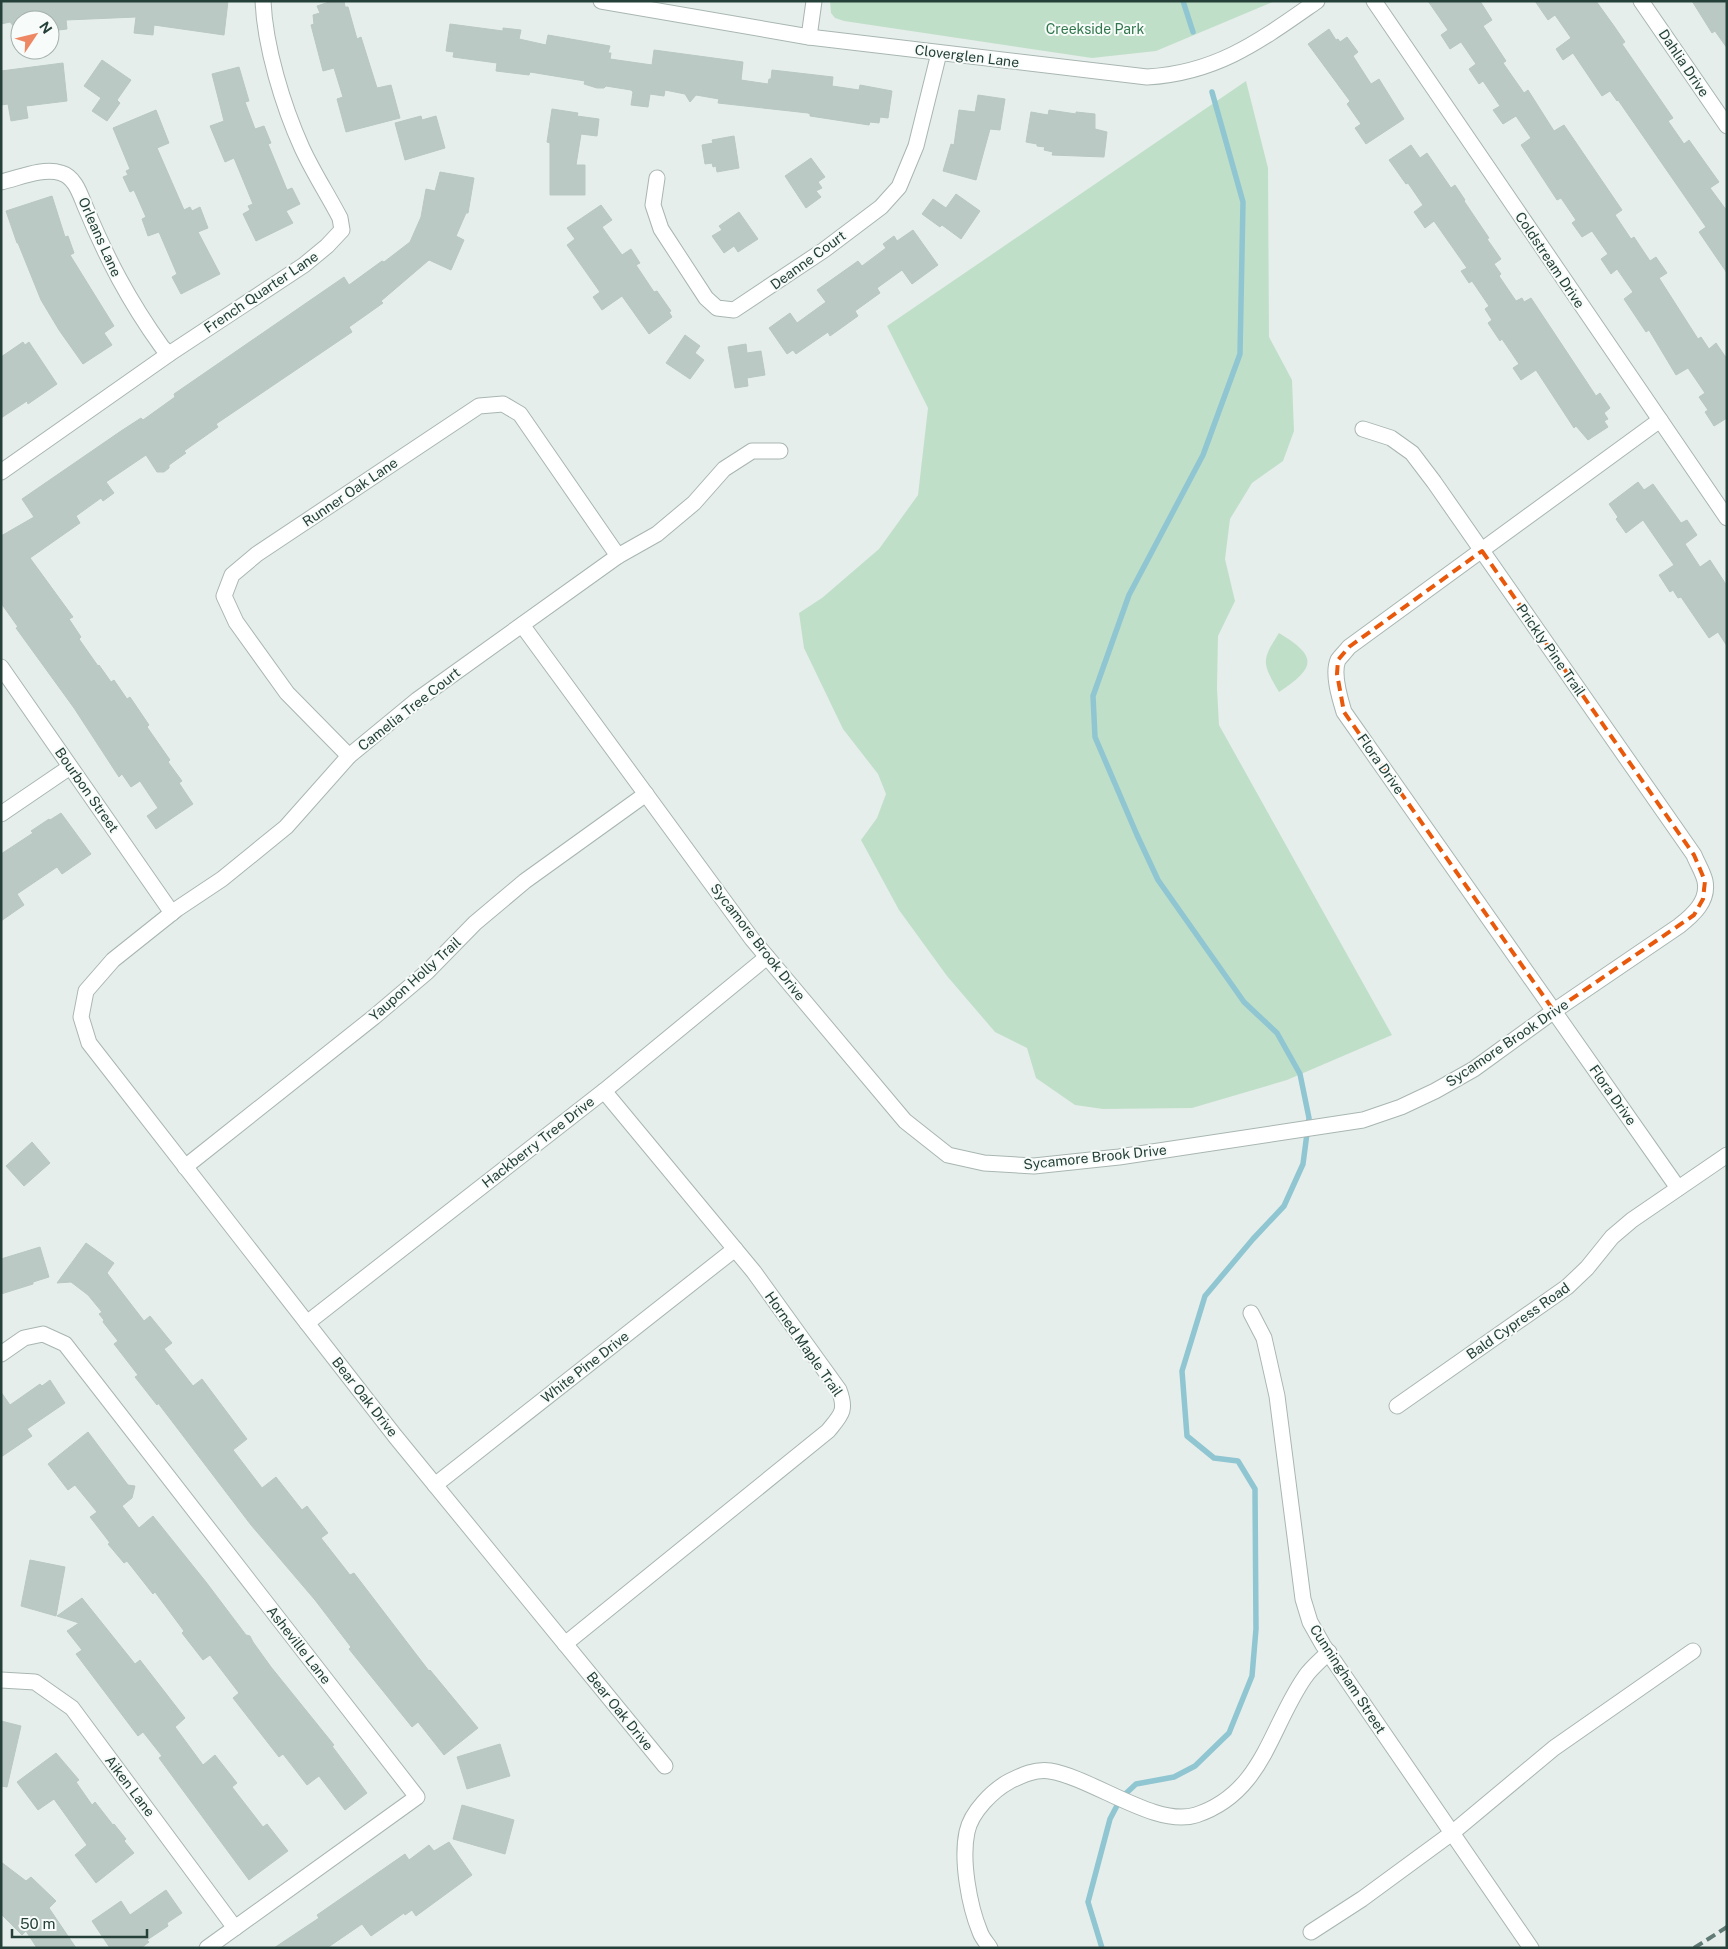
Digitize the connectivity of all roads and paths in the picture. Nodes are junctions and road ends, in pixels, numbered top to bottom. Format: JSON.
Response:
{"nodes":[{"id":1,"x":263,"y":1,"type":"edge"},
{"id":2,"x":601,"y":1,"type":"edge"},
{"id":3,"x":814,"y":1,"type":"edge"},
{"id":4,"x":1318,"y":1,"type":"edge"},
{"id":5,"x":1374,"y":1,"type":"edge"},
{"id":6,"x":1641,"y":1,"type":"edge"},
{"id":7,"x":809,"y":37,"type":"junction"},
{"id":8,"x":939,"y":53,"type":"junction"},
{"id":9,"x":1727,"y":126,"type":"edge"},
{"id":10,"x":657,"y":178,"type":"dead end"},
{"id":11,"x":1,"y":182,"type":"edge"},
{"id":12,"x":169,"y":354,"type":"junction"},
{"id":13,"x":1660,"y":420,"type":"junction"},
{"id":14,"x":1363,"y":429,"type":"dead end"},
{"id":15,"x":780,"y":451,"type":"dead end"},
{"id":16,"x":1,"y":472,"type":"edge"},
{"id":17,"x":1727,"y":518,"type":"edge"},
{"id":18,"x":1482,"y":551,"type":"junction"},
{"id":19,"x":618,"y":556,"type":"junction"},
{"id":20,"x":522,"y":626,"type":"junction"},
{"id":21,"x":1,"y":667,"type":"edge"},
{"id":22,"x":349,"y":756,"type":"junction"},
{"id":23,"x":70,"y":767,"type":"junction"},
{"id":24,"x":646,"y":794,"type":"junction"},
{"id":25,"x":1,"y":814,"type":"edge"},
{"id":26,"x":1704,"y":899,"type":"joint"},
{"id":27,"x":172,"y":913,"type":"junction"},
{"id":28,"x":767,"y":957,"type":"junction"},
{"id":29,"x":1554,"y":1011,"type":"junction"},
{"id":30,"x":81,"y":1017,"type":"joint"},
{"id":31,"x":604,"y":1091,"type":"junction"},
{"id":32,"x":1727,"y":1155,"type":"edge"},
{"id":33,"x":185,"y":1167,"type":"junction"},
{"id":34,"x":1678,"y":1188,"type":"junction"},
{"id":35,"x":735,"y":1249,"type":"junction"},
{"id":36,"x":1251,"y":1313,"type":"dead end"},
{"id":37,"x":307,"y":1323,"type":"junction"},
{"id":38,"x":1,"y":1354,"type":"edge"},
{"id":39,"x":1397,"y":1406,"type":"dead end"},
{"id":40,"x":435,"y":1485,"type":"junction"},
{"id":41,"x":565,"y":1644,"type":"junction"},
{"id":42,"x":1693,"y":1651,"type":"dead end"},
{"id":43,"x":1329,"y":1652,"type":"junction"},
{"id":44,"x":1,"y":1680,"type":"edge"},
{"id":45,"x":665,"y":1766,"type":"dead end"},
{"id":46,"x":1452,"y":1833,"type":"junction"},
{"id":47,"x":235,"y":1928,"type":"junction"},
{"id":48,"x":1311,"y":1932,"type":"dead end"},
{"id":49,"x":207,"y":1948,"type":"edge"},
{"id":50,"x":990,"y":1948,"type":"edge"},
{"id":51,"x":1531,"y":1948,"type":"edge"}],
"edges":[{"from":1,"to":12,"type":"street","name":"French Quarter Lane"},
{"from":2,"to":7,"type":"street","name":"Cloverglen Lane"},
{"from":3,"to":7,"type":"street"},
{"from":4,"to":8,"type":"street","name":"Cloverglen Lane"},
{"from":5,"to":13,"type":"street","name":"Coldstream Drive"},
{"from":6,"to":9,"type":"street","name":"Dahlia Drive"},
{"from":7,"to":8,"type":"street","name":"Cloverglen Lane"},
{"from":8,"to":10,"type":"street","name":"Deanne Court"},
{"from":11,"to":12,"type":"street","name":"Orleans Lane"},
{"from":12,"to":16,"type":"street","name":"French Quarter Lane"},
{"from":13,"to":17,"type":"street","name":"Coldstream Drive"},
{"from":13,"to":18,"type":"street","name":"Flora Drive"},
{"from":14,"to":18,"type":"street","name":"Prickly Pine Trail"},
{"from":15,"to":19,"type":"street","name":"Camelia Tree Court"},
{"from":18,"to":26,"type":"street","name":"Prickly Pine Trail"},
{"from":18,"to":29,"type":"street","name":"Flora Drive"},
{"from":19,"to":20,"type":"street","name":"Camelia Tree Court"},
{"from":19,"to":22,"type":"street","name":"Runner Oak Lane"},
{"from":20,"to":22,"type":"street","name":"Camelia Tree Court"},
{"from":20,"to":24,"type":"street","name":"Sycamore Brook Drive"},
{"from":21,"to":23,"type":"street","name":"Bourbon Street"},
{"from":22,"to":27,"type":"street","name":"Camelia Tree Court"},
{"from":23,"to":25,"type":"street"},
{"from":23,"to":27,"type":"street","name":"Bourbon Street"},
{"from":24,"to":28,"type":"street","name":"Sycamore Brook Drive"},
{"from":24,"to":33,"type":"street","name":"Yaupon Holly Trail"},
{"from":26,"to":29,"type":"street","name":"Sycamore Brook Drive"},
{"from":27,"to":30,"type":"street","name":"Camelia Tree Court"},
{"from":28,"to":29,"type":"street","name":"Sycamore Brook Drive"},
{"from":28,"to":31,"type":"street","name":"Hackberry Tree Drive"},
{"from":29,"to":34,"type":"street","name":"Flora Drive"},
{"from":30,"to":33,"type":"street","name":"Bear Oak Drive"},
{"from":31,"to":35,"type":"street","name":"Horned Maple Trail"},
{"from":31,"to":37,"type":"street","name":"Hackberry Tree Drive"},
{"from":32,"to":34,"type":"street","name":"Bald Cypress Road"},
{"from":33,"to":37,"type":"street","name":"Bear Oak Drive"},
{"from":34,"to":39,"type":"street","name":"Bald Cypress Road"},
{"from":35,"to":40,"type":"street","name":"White Pine Drive"},
{"from":35,"to":41,"type":"street","name":"Horned Maple Trail"},
{"from":36,"to":43,"type":"street","name":"Cunningham Street"},
{"from":37,"to":40,"type":"street","name":"Bear Oak Drive"},
{"from":38,"to":47,"type":"street","name":"Asheville Lane"},
{"from":40,"to":41,"type":"street","name":"Bear Oak Drive"},
{"from":41,"to":45,"type":"street","name":"Bear Oak Drive"},
{"from":42,"to":46,"type":"street"},
{"from":43,"to":46,"type":"street","name":"Cunningham Street"},
{"from":43,"to":50,"type":"street"},
{"from":44,"to":47,"type":"street","name":"Aiken Lane"},
{"from":46,"to":48,"type":"street"},
{"from":46,"to":51,"type":"street","name":"Cunningham Street"},
{"from":47,"to":49,"type":"street","name":"Asheville Lane"}]}
